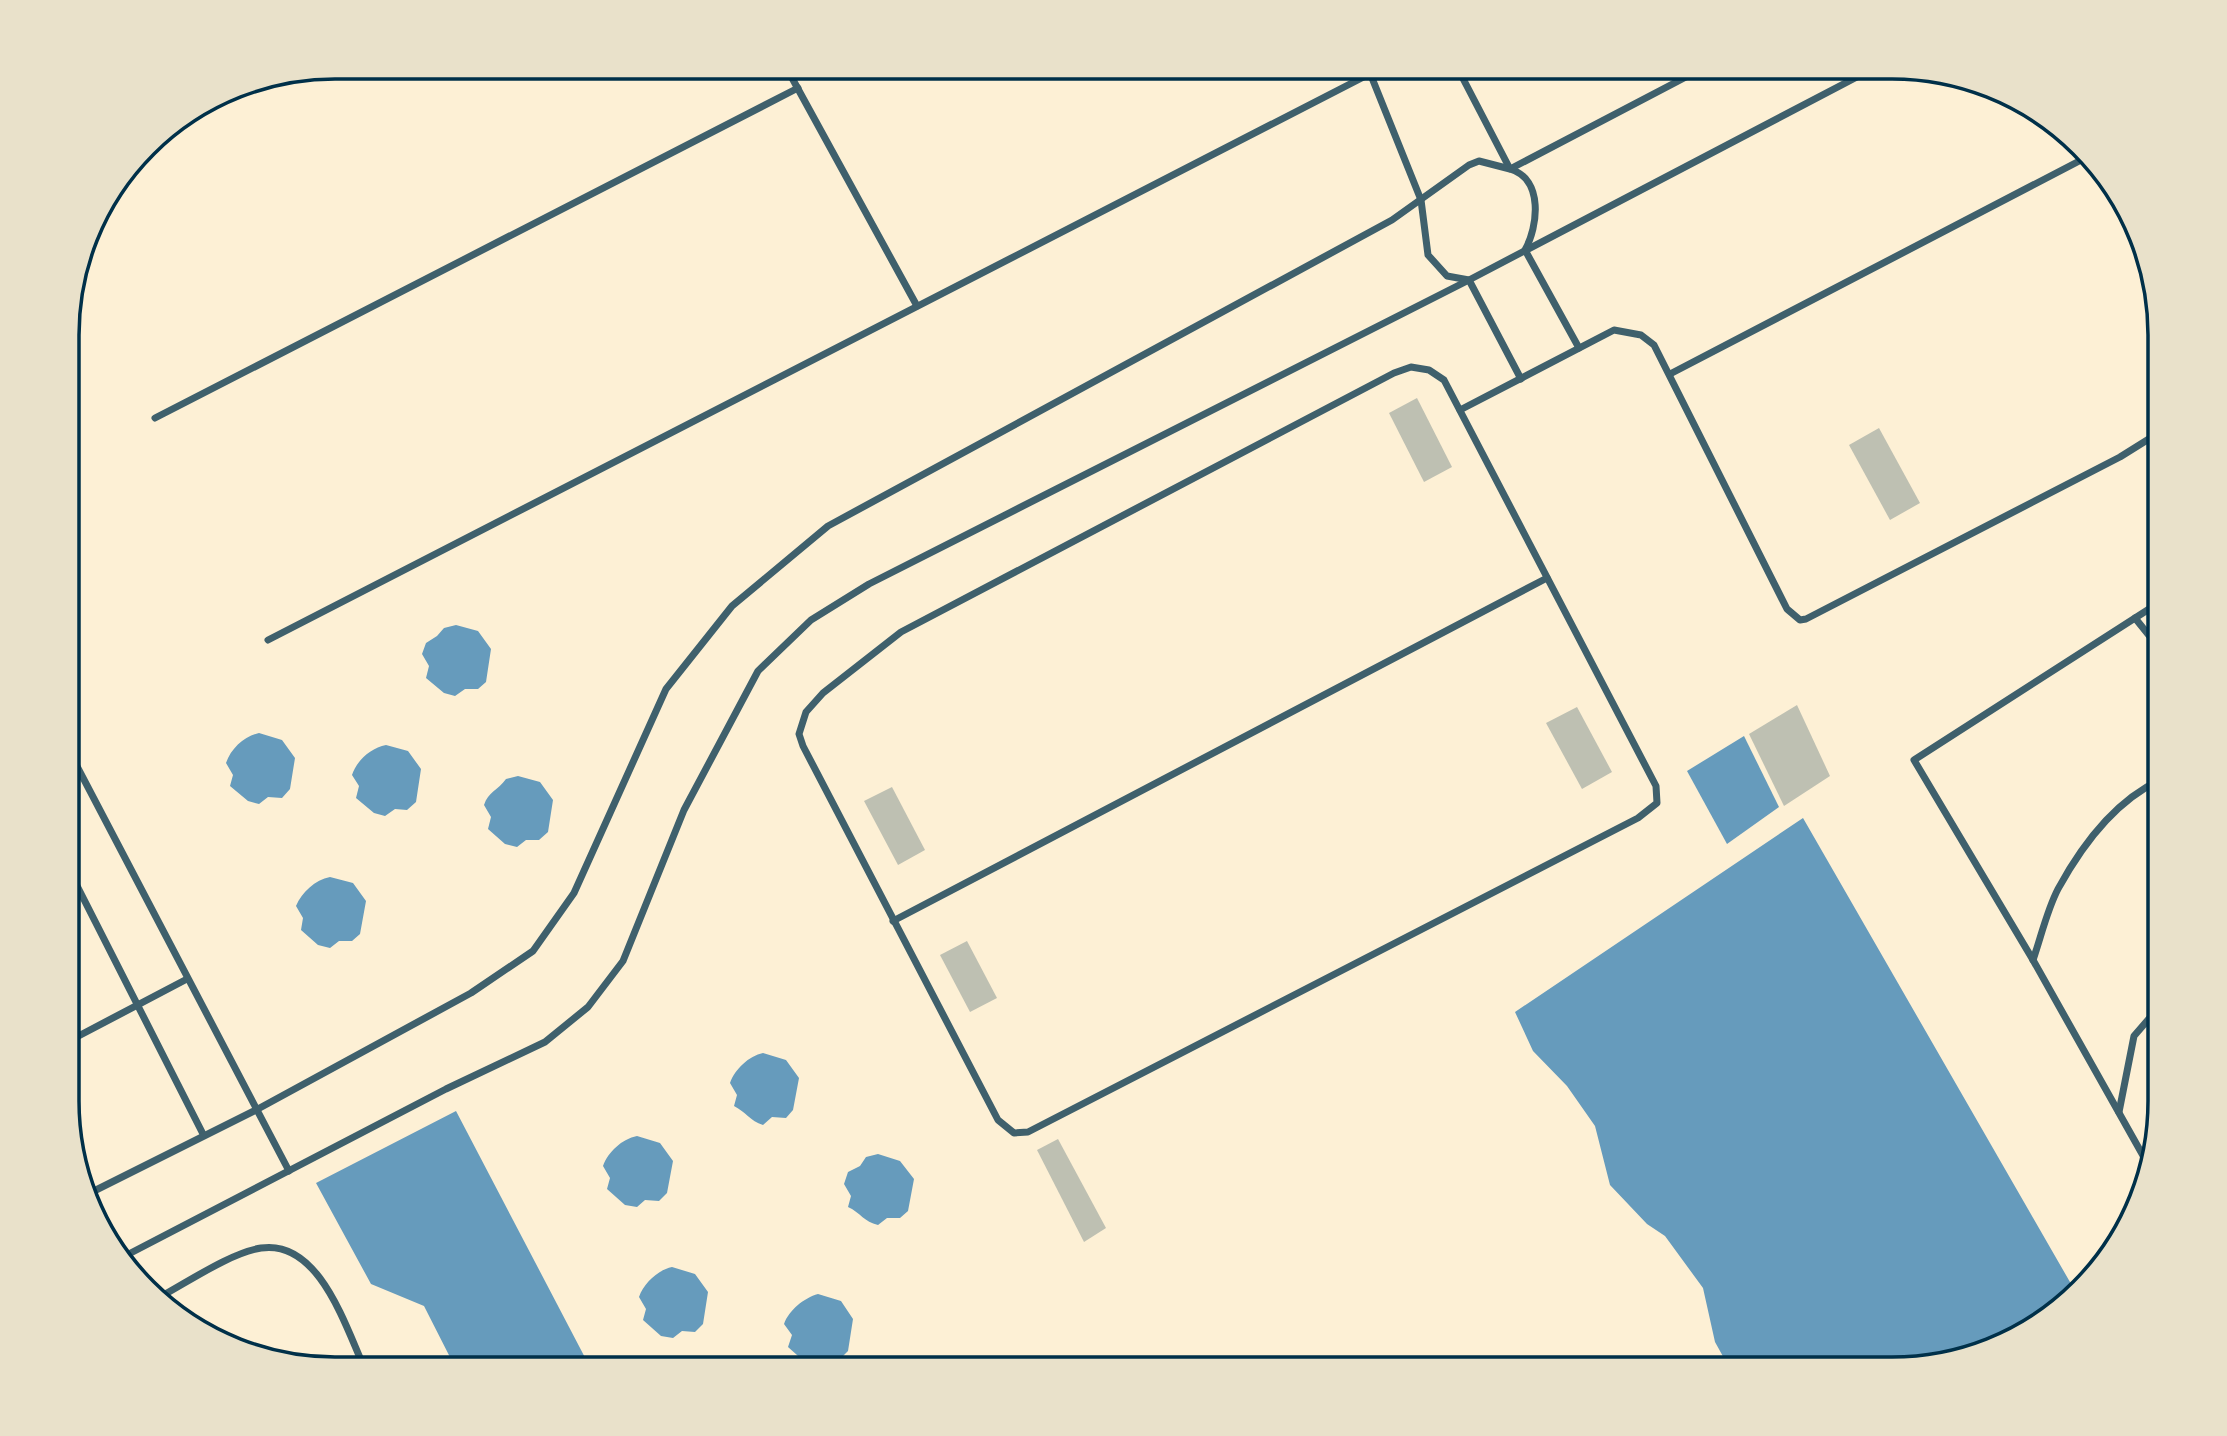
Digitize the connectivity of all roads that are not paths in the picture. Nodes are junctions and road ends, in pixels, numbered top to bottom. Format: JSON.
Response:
{"nodes":[{"id":1,"x":793,"y":79,"type":"edge"},
{"id":2,"x":1358,"y":79,"type":"edge"},
{"id":3,"x":1372,"y":79,"type":"edge"},
{"id":4,"x":1464,"y":79,"type":"edge"},
{"id":5,"x":1680,"y":79,"type":"edge"},
{"id":6,"x":1851,"y":79,"type":"edge"},
{"id":7,"x":798,"y":88,"type":"junction"},
{"id":8,"x":2080,"y":161,"type":"edge"},
{"id":9,"x":1510,"y":169,"type":"junction"},
{"id":10,"x":1421,"y":200,"type":"junction"},
{"id":11,"x":1525,"y":250,"type":"junction"},
{"id":12,"x":1469,"y":280,"type":"junction"},
{"id":13,"x":917,"y":306,"type":"junction"},
{"id":14,"x":1579,"y":348,"type":"junction"},
{"id":15,"x":1670,"y":374,"type":"junction"},
{"id":16,"x":1521,"y":379,"type":"junction"},
{"id":17,"x":1460,"y":410,"type":"junction"},
{"id":18,"x":155,"y":418,"type":"dead end"},
{"id":19,"x":2148,"y":439,"type":"edge"},
{"id":20,"x":1547,"y":578,"type":"junction"},
{"id":21,"x":2148,"y":610,"type":"edge"},
{"id":22,"x":2135,"y":618,"type":"junction"},
{"id":23,"x":2148,"y":634,"type":"edge"},
{"id":24,"x":268,"y":640,"type":"dead end"},
{"id":25,"x":79,"y":772,"type":"edge"},
{"id":26,"x":2148,"y":788,"type":"edge"},
{"id":27,"x":79,"y":891,"type":"edge"},
{"id":28,"x":894,"y":921,"type":"junction"},
{"id":29,"x":2033,"y":960,"type":"junction"},
{"id":30,"x":187,"y":979,"type":"junction"},
{"id":31,"x":135,"y":1007,"type":"junction"},
{"id":32,"x":2148,"y":1020,"type":"edge"},
{"id":33,"x":79,"y":1036,"type":"edge"},
{"id":34,"x":256,"y":1110,"type":"junction"},
{"id":35,"x":2119,"y":1112,"type":"junction"},
{"id":36,"x":203,"y":1134,"type":"junction"},
{"id":37,"x":2142,"y":1154,"type":"edge"},
{"id":38,"x":289,"y":1171,"type":"junction"},
{"id":39,"x":95,"y":1191,"type":"edge"},
{"id":40,"x":129,"y":1254,"type":"edge"},
{"id":41,"x":166,"y":1294,"type":"edge"},
{"id":42,"x":358,"y":1357,"type":"edge"}],
"edges":[{"from":1,"to":7,"type":"street"},
{"from":2,"to":13,"type":"street"},
{"from":3,"to":10,"type":"street"},
{"from":4,"to":9,"type":"street"},
{"from":5,"to":9,"type":"street"},
{"from":6,"to":11,"type":"street"},
{"from":7,"to":13,"type":"street"},
{"from":7,"to":18,"type":"street"},
{"from":8,"to":15,"type":"street"},
{"from":9,"to":10,"type":"street"},
{"from":9,"to":11,"type":"street"},
{"from":10,"to":12,"type":"street"},
{"from":10,"to":34,"type":"street"},
{"from":11,"to":12,"type":"street"},
{"from":11,"to":14,"type":"street"},
{"from":12,"to":16,"type":"street"},
{"from":12,"to":38,"type":"street"},
{"from":13,"to":24,"type":"street"},
{"from":14,"to":15,"type":"street"},
{"from":14,"to":16,"type":"street"},
{"from":15,"to":19,"type":"street"},
{"from":16,"to":17,"type":"street"},
{"from":17,"to":20,"type":"street"},
{"from":17,"to":28,"type":"street"},
{"from":20,"to":28,"type":"street"},
{"from":20,"to":28,"type":"street"},
{"from":21,"to":22,"type":"street"},
{"from":22,"to":23,"type":"street"},
{"from":22,"to":29,"type":"street"},
{"from":25,"to":30,"type":"street"},
{"from":26,"to":29,"type":"street"},
{"from":27,"to":31,"type":"street"},
{"from":29,"to":35,"type":"street"},
{"from":30,"to":31,"type":"street"},
{"from":30,"to":34,"type":"street"},
{"from":31,"to":33,"type":"street"},
{"from":31,"to":36,"type":"street"},
{"from":32,"to":35,"type":"street"},
{"from":34,"to":36,"type":"street"},
{"from":34,"to":38,"type":"street"},
{"from":35,"to":37,"type":"street"},
{"from":36,"to":39,"type":"street"},
{"from":38,"to":40,"type":"street"},
{"from":41,"to":42,"type":"street"}]}
